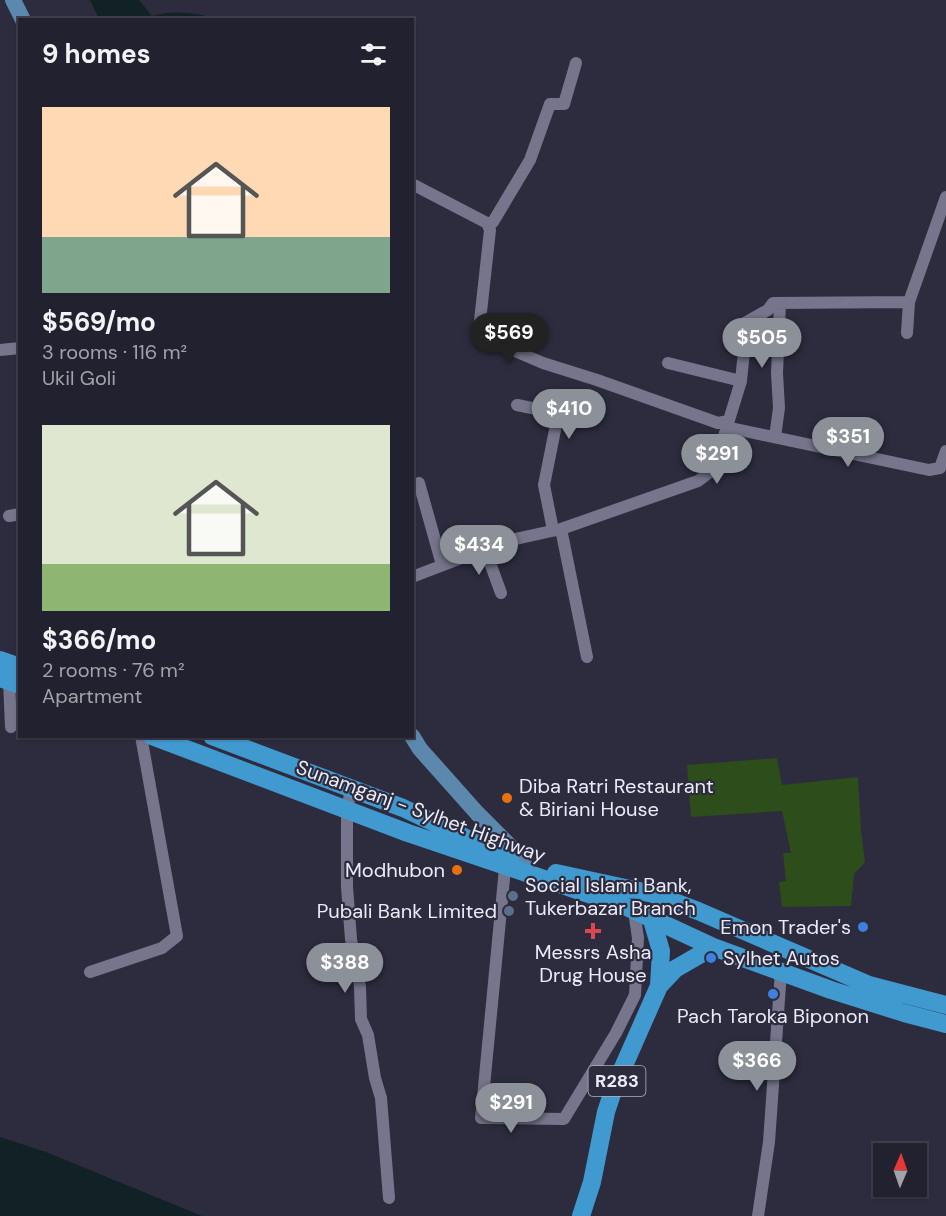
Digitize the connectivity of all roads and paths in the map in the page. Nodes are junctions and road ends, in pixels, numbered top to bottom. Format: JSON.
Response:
{"nodes":[{"id":1,"x":13,"y":0,"type":"edge"},
{"id":2,"x":22,"y":18,"type":"edge"},
{"id":3,"x":576,"y":63,"type":"dead end"},
{"id":4,"x":414,"y":185,"type":"edge"},
{"id":5,"x":946,"y":197,"type":"edge"},
{"id":6,"x":488,"y":225,"type":"junction"},
{"id":7,"x":909,"y":302,"type":"junction"},
{"id":8,"x":780,"y":303,"type":"junction"},
{"id":9,"x":907,"y":333,"type":"dead end"},
{"id":10,"x":18,"y":348,"type":"edge"},
{"id":11,"x":0,"y":350,"type":"edge"},
{"id":12,"x":668,"y":363,"type":"dead end"},
{"id":13,"x":741,"y":381,"type":"junction"},
{"id":14,"x":517,"y":405,"type":"dead end"},
{"id":15,"x":727,"y":424,"type":"junction"},
{"id":16,"x":775,"y":438,"type":"junction"},
{"id":17,"x":946,"y":451,"type":"edge"},
{"id":18,"x":419,"y":483,"type":"dead end"},
{"id":19,"x":557,"y":529,"type":"junction"},
{"id":20,"x":484,"y":549,"type":"junction"},
{"id":21,"x":442,"y":565,"type":"junction"},
{"id":22,"x":414,"y":576,"type":"edge"},
{"id":23,"x":501,"y":593,"type":"dead end"},
{"id":24,"x":586,"y":657,"type":"dead end"},
{"id":25,"x":0,"y":660,"type":"edge"},
{"id":26,"x":12,"y":678,"type":"edge"},
{"id":27,"x":11,"y":727,"type":"dead end"},
{"id":28,"x":141,"y":738,"type":"edge"},
{"id":29,"x":157,"y":738,"type":"edge"},
{"id":30,"x":217,"y":738,"type":"edge"},
{"id":31,"x":413,"y":738,"type":"edge"},
{"id":32,"x":230,"y":743,"type":"junction"},
{"id":33,"x":223,"y":762,"type":"junction"},
{"id":34,"x":351,"y":788,"type":"junction"},
{"id":35,"x":403,"y":808,"type":"junction"},
{"id":36,"x":347,"y":811,"type":"junction"},
{"id":37,"x":395,"y":828,"type":"junction"},
{"id":38,"x":505,"y":867,"type":"junction"},
{"id":39,"x":525,"y":870,"type":"junction"},
{"id":40,"x":634,"y":911,"type":"junction"},
{"id":41,"x":699,"y":911,"type":"junction"},
{"id":42,"x":652,"y":920,"type":"junction"},
{"id":43,"x":688,"y":936,"type":"junction"},
{"id":44,"x":713,"y":946,"type":"junction"},
{"id":45,"x":780,"y":971,"type":"junction"},
{"id":46,"x":90,"y":972,"type":"dead end"},
{"id":47,"x":659,"y":986,"type":"junction"},
{"id":48,"x":946,"y":1005,"type":"edge"},
{"id":49,"x":946,"y":1024,"type":"edge"},
{"id":50,"x":389,"y":1198,"type":"dead end"},
{"id":51,"x":581,"y":1216,"type":"edge"},
{"id":52,"x":758,"y":1216,"type":"edge"}],
"edges":[{"from":1,"to":2,"type":"main road"},
{"from":3,"to":6,"type":"street"},
{"from":4,"to":6,"type":"street"},
{"from":5,"to":7,"type":"street"},
{"from":6,"to":15,"type":"street"},
{"from":7,"to":8,"type":"street"},
{"from":7,"to":9,"type":"street"},
{"from":8,"to":13,"type":"street"},
{"from":8,"to":16,"type":"street"},
{"from":10,"to":11,"type":"street"},
{"from":12,"to":13,"type":"street"},
{"from":13,"to":15,"type":"street"},
{"from":14,"to":19,"type":"street"},
{"from":15,"to":16,"type":"street"},
{"from":15,"to":19,"type":"street"},
{"from":16,"to":17,"type":"street"},
{"from":18,"to":21,"type":"street"},
{"from":19,"to":20,"type":"street"},
{"from":19,"to":24,"type":"street"},
{"from":20,"to":21,"type":"street"},
{"from":20,"to":23,"type":"street"},
{"from":21,"to":22,"type":"street"},
{"from":25,"to":26,"type":"main road"},
{"from":26,"to":27,"type":"street"},
{"from":28,"to":46,"type":"street"},
{"from":29,"to":33,"type":"main road","name":"Sunamganj - Sylhet Highway"},
{"from":30,"to":32,"type":"main road","name":"Sunamganj - Sylhet Highway"},
{"from":31,"to":39,"type":"main road"},
{"from":32,"to":33,"type":"main road"},
{"from":32,"to":34,"type":"main road","name":"Sunamganj - Sylhet Highway"},
{"from":33,"to":36,"type":"main road","name":"Sunamganj - Sylhet Highway"},
{"from":34,"to":35,"type":"main road","name":"Sunamganj - Sylhet Highway"},
{"from":34,"to":36,"type":"street"},
{"from":35,"to":37,"type":"main road"},
{"from":35,"to":39,"type":"main road","name":"Sunamganj - Sylhet Highway"},
{"from":36,"to":37,"type":"main road","name":"Sunamganj - Sylhet Highway"},
{"from":36,"to":50,"type":"street"},
{"from":37,"to":38,"type":"main road","name":"Sunamganj - Sylhet Highway"},
{"from":38,"to":39,"type":"main road","name":"Sunamganj - Sylhet Highway"},
{"from":38,"to":40,"type":"street"},
{"from":39,"to":40,"type":"main road","name":"Sunamganj - Sylhet Highway"},
{"from":39,"to":41,"type":"main road","name":"Sunamganj - Sylhet Highway"},
{"from":40,"to":42,"type":"main road","name":"Sunamganj - Sylhet Highway"},
{"from":41,"to":43,"type":"main road"},
{"from":41,"to":48,"type":"main road","name":"Sunamganj - Sylhet Highway"},
{"from":42,"to":43,"type":"main road","name":"Sunamganj - Sylhet Highway"},
{"from":42,"to":47,"type":"main road"},
{"from":43,"to":44,"type":"main road","name":"Sunamganj - Sylhet Highway"},
{"from":44,"to":45,"type":"main road","name":"Sunamganj - Sylhet Highway"},
{"from":44,"to":47,"type":"main road"},
{"from":45,"to":49,"type":"main road","name":"Sunamganj - Sylhet Highway"},
{"from":45,"to":52,"type":"street"},
{"from":47,"to":51,"type":"main road","number":"R283"}]}
